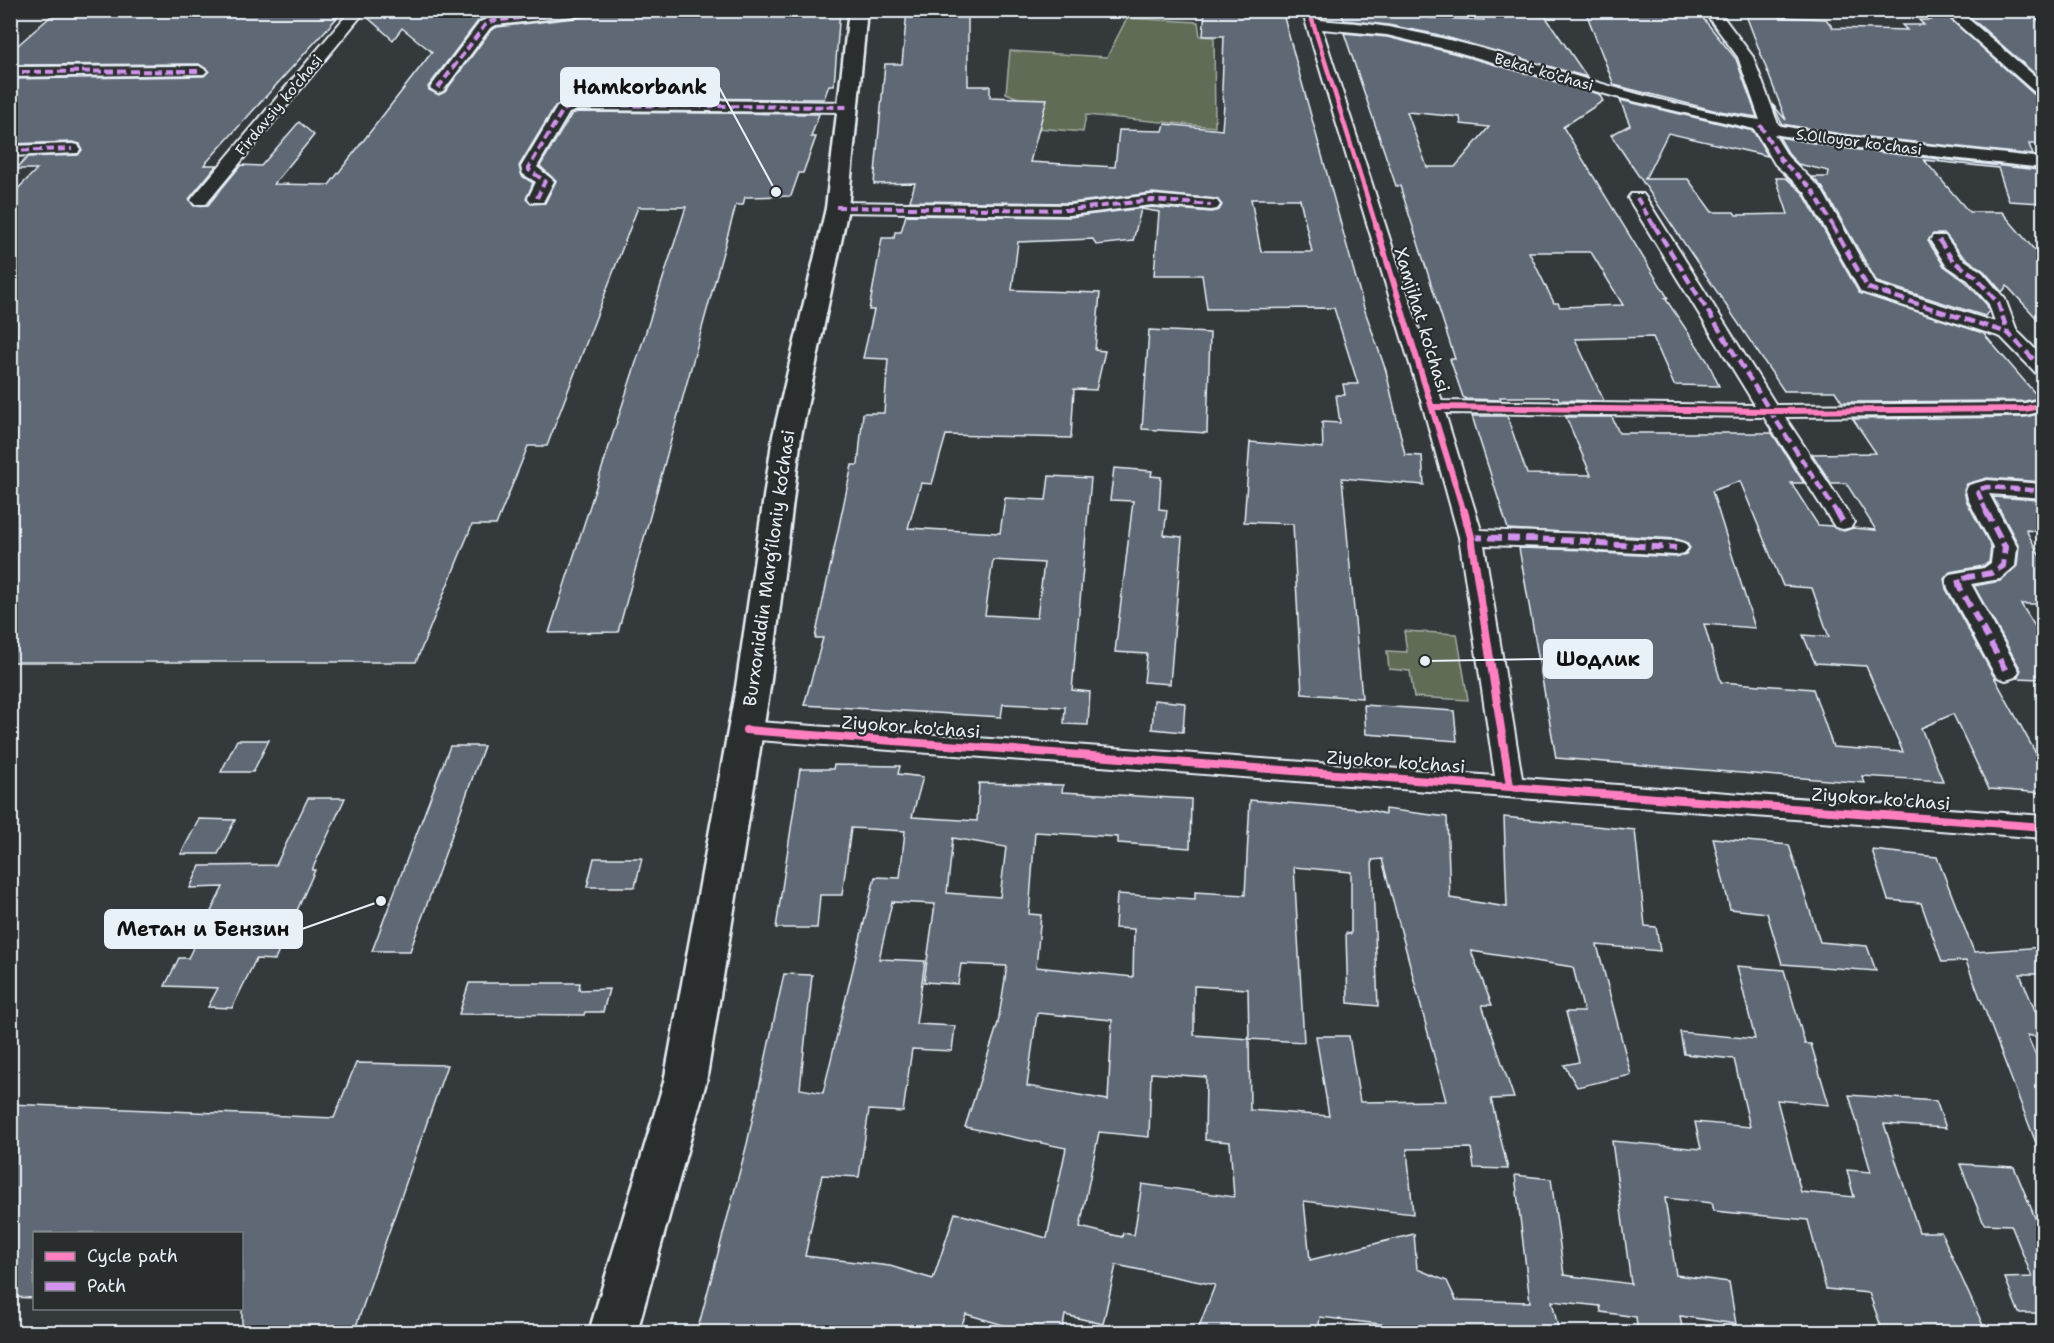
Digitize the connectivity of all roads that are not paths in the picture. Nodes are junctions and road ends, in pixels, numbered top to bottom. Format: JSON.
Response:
{"nodes":[{"id":1,"x":359,"y":10,"type":"edge"},
{"id":2,"x":592,"y":10,"type":"edge"},
{"id":3,"x":858,"y":10,"type":"edge"},
{"id":4,"x":1710,"y":10,"type":"edge"},
{"id":5,"x":1949,"y":10,"type":"edge"},
{"id":6,"x":1312,"y":17,"type":"edge"},
{"id":7,"x":199,"y":71,"type":"dead end"},
{"id":8,"x":10,"y":72,"type":"edge"},
{"id":9,"x":438,"y":88,"type":"dead end"},
{"id":10,"x":2043,"y":92,"type":"edge"},
{"id":11,"x":849,"y":107,"type":"junction"},
{"id":12,"x":1766,"y":126,"type":"junction"},
{"id":13,"x":72,"y":149,"type":"dead end"},
{"id":14,"x":10,"y":151,"type":"edge"},
{"id":15,"x":2043,"y":163,"type":"edge"},
{"id":16,"x":537,"y":198,"type":"dead end"},
{"id":17,"x":1637,"y":198,"type":"dead end"},
{"id":18,"x":200,"y":200,"type":"dead end"},
{"id":19,"x":1211,"y":205,"type":"dead end"},
{"id":20,"x":836,"y":207,"type":"junction"},
{"id":21,"x":1939,"y":240,"type":"dead end"},
{"id":22,"x":2008,"y":333,"type":"junction"},
{"id":23,"x":2043,"y":370,"type":"edge"},
{"id":24,"x":2043,"y":405,"type":"edge"},
{"id":25,"x":1433,"y":406,"type":"junction"},
{"id":26,"x":1770,"y":411,"type":"junction"},
{"id":27,"x":2043,"y":491,"type":"edge"},
{"id":28,"x":1843,"y":522,"type":"dead end"},
{"id":29,"x":1471,"y":537,"type":"junction"},
{"id":30,"x":1676,"y":548,"type":"dead end"},
{"id":31,"x":2006,"y":670,"type":"dead end"},
{"id":32,"x":746,"y":730,"type":"junction"},
{"id":33,"x":1510,"y":786,"type":"junction"},
{"id":34,"x":2043,"y":827,"type":"edge"},
{"id":35,"x":613,"y":1332,"type":"edge"}],
"edges":[{"from":1,"to":18,"type":"street","name":"Firdavsiy ko'chasi"},
{"from":2,"to":9,"type":"street"},
{"from":3,"to":11,"type":"main road","name":"Burxoniddin Marg’iloniy ko’chasi"},
{"from":4,"to":12,"type":"street","name":"S.Olloyor koʻchasi"},
{"from":5,"to":10,"type":"street"},
{"from":6,"to":12,"type":"street","name":"Bekat ko'chasi"},
{"from":6,"to":25,"type":"street","name":"Xamjihat ko'chasi"},
{"from":7,"to":8,"type":"street"},
{"from":11,"to":16,"type":"street"},
{"from":11,"to":20,"type":"main road","name":"Burxoniddin Marg’iloniy ko’chasi"},
{"from":12,"to":15,"type":"street","name":"S.Olloyor koʻchasi"},
{"from":12,"to":22,"type":"street"},
{"from":13,"to":14,"type":"street"},
{"from":17,"to":26,"type":"street"},
{"from":19,"to":20,"type":"street"},
{"from":20,"to":32,"type":"main road","name":"Burxoniddin Marg’iloniy ko’chasi"},
{"from":21,"to":22,"type":"street"},
{"from":22,"to":23,"type":"street"},
{"from":24,"to":26,"type":"street"},
{"from":25,"to":26,"type":"street"},
{"from":25,"to":29,"type":"street","name":"Xamjihat ko'chasi"},
{"from":26,"to":28,"type":"street"},
{"from":27,"to":31,"type":"street"},
{"from":29,"to":30,"type":"street"},
{"from":29,"to":33,"type":"street","name":"Xamjihat ko'chasi"},
{"from":32,"to":33,"type":"street","name":"Ziyokor ko'chasi"},
{"from":32,"to":35,"type":"main road","name":"Burxoniddin Marg’iloniy ko’chasi"},
{"from":33,"to":34,"type":"street","name":"Ziyokor ko'chasi"}]}
